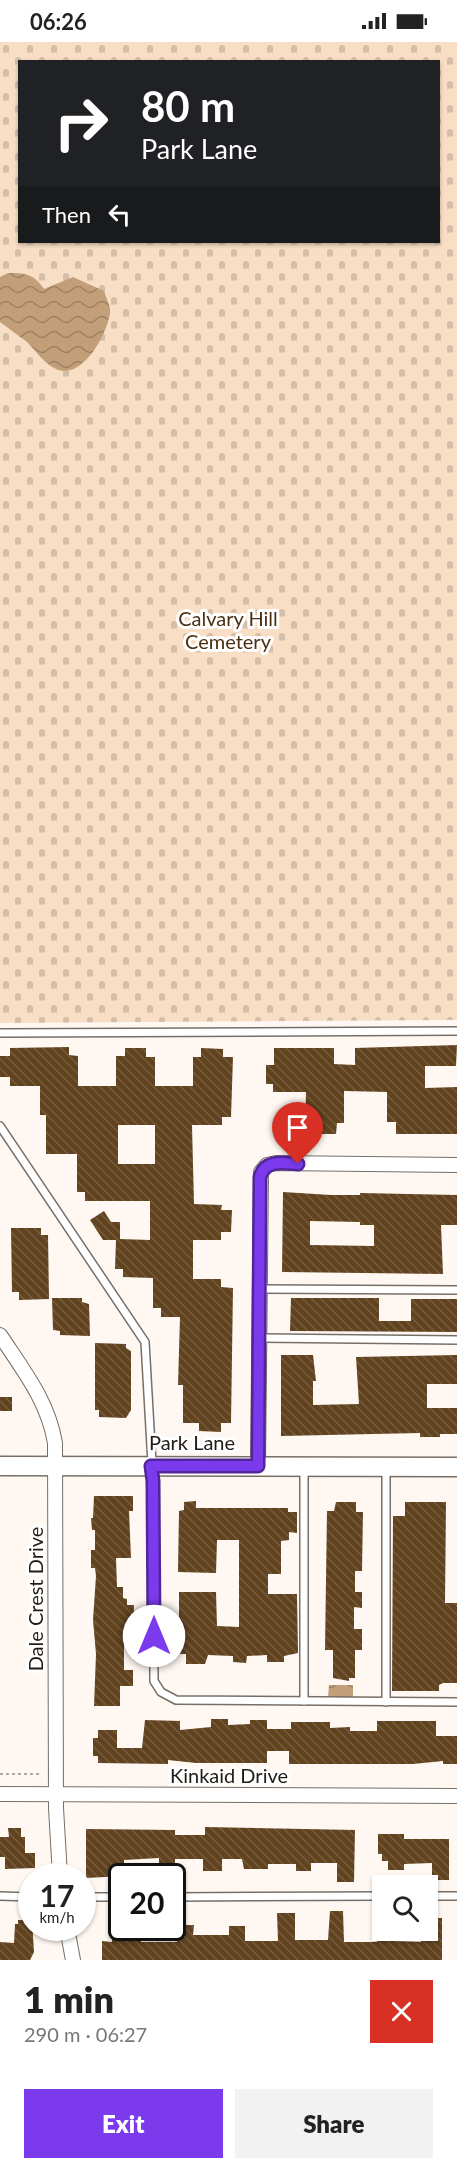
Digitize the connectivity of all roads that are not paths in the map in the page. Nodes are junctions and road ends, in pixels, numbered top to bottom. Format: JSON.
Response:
{"nodes":[{"id":1,"x":457,"y":1032,"type":"edge"},
{"id":2,"x":0,"y":1033,"type":"edge"},
{"id":3,"x":0,"y":1126,"type":"edge"},
{"id":4,"x":457,"y":1165,"type":"edge"},
{"id":5,"x":259,"y":1289,"type":"junction"},
{"id":6,"x":457,"y":1290,"type":"edge"},
{"id":7,"x":0,"y":1335,"type":"edge"},
{"id":8,"x":259,"y":1338,"type":"junction"},
{"id":9,"x":457,"y":1340,"type":"edge"},
{"id":10,"x":0,"y":1466,"type":"edge"},
{"id":11,"x":55,"y":1466,"type":"junction"},
{"id":12,"x":151,"y":1466,"type":"junction"},
{"id":13,"x":258,"y":1466,"type":"junction"},
{"id":14,"x":304,"y":1466,"type":"junction"},
{"id":15,"x":386,"y":1467,"type":"junction"},
{"id":16,"x":457,"y":1467,"type":"edge"},
{"id":17,"x":304,"y":1701,"type":"junction"},
{"id":18,"x":386,"y":1702,"type":"junction"},
{"id":19,"x":457,"y":1702,"type":"edge"},
{"id":20,"x":0,"y":1794,"type":"edge"},
{"id":21,"x":57,"y":1795,"type":"junction"},
{"id":22,"x":457,"y":1796,"type":"edge"},
{"id":23,"x":60,"y":1863,"type":"edge"},
{"id":24,"x":0,"y":1896,"type":"edge"},
{"id":25,"x":372,"y":1896,"type":"edge"},
{"id":26,"x":438,"y":1896,"type":"edge"},
{"id":27,"x":457,"y":1896,"type":"edge"},
{"id":28,"x":18,"y":1897,"type":"edge"},
{"id":29,"x":186,"y":1897,"type":"edge"},
{"id":30,"x":69,"y":1941,"type":"edge"},
{"id":31,"x":73,"y":1960,"type":"edge"}],
"edges":[{"from":1,"to":2,"type":"lane"},
{"from":3,"to":12,"type":"lane"},
{"from":4,"to":5,"type":"street"},
{"from":5,"to":6,"type":"lane"},
{"from":5,"to":8,"type":"street"},
{"from":7,"to":11,"type":"street","name":"Dale Crest Drive"},
{"from":8,"to":9,"type":"lane"},
{"from":8,"to":13,"type":"street"},
{"from":10,"to":11,"type":"street","name":"Park Lane"},
{"from":11,"to":12,"type":"street","name":"Park Lane"},
{"from":11,"to":21,"type":"street","name":"Dale Crest Drive"},
{"from":12,"to":13,"type":"street","name":"Park Lane"},
{"from":12,"to":17,"type":"lane"},
{"from":13,"to":14,"type":"street","name":"Park Lane"},
{"from":14,"to":15,"type":"street","name":"Park Lane"},
{"from":14,"to":17,"type":"lane"},
{"from":15,"to":16,"type":"street","name":"Park Lane"},
{"from":15,"to":18,"type":"lane"},
{"from":17,"to":18,"type":"lane"},
{"from":18,"to":19,"type":"lane"},
{"from":20,"to":21,"type":"street","name":"Kinkaid Drive"},
{"from":21,"to":22,"type":"street","name":"Kinkaid Drive"},
{"from":21,"to":23,"type":"street","name":"Dale Crest Drive"},
{"from":24,"to":28,"type":"lane"},
{"from":25,"to":29,"type":"lane"},
{"from":26,"to":27,"type":"lane"},
{"from":30,"to":31,"type":"street"}]}
